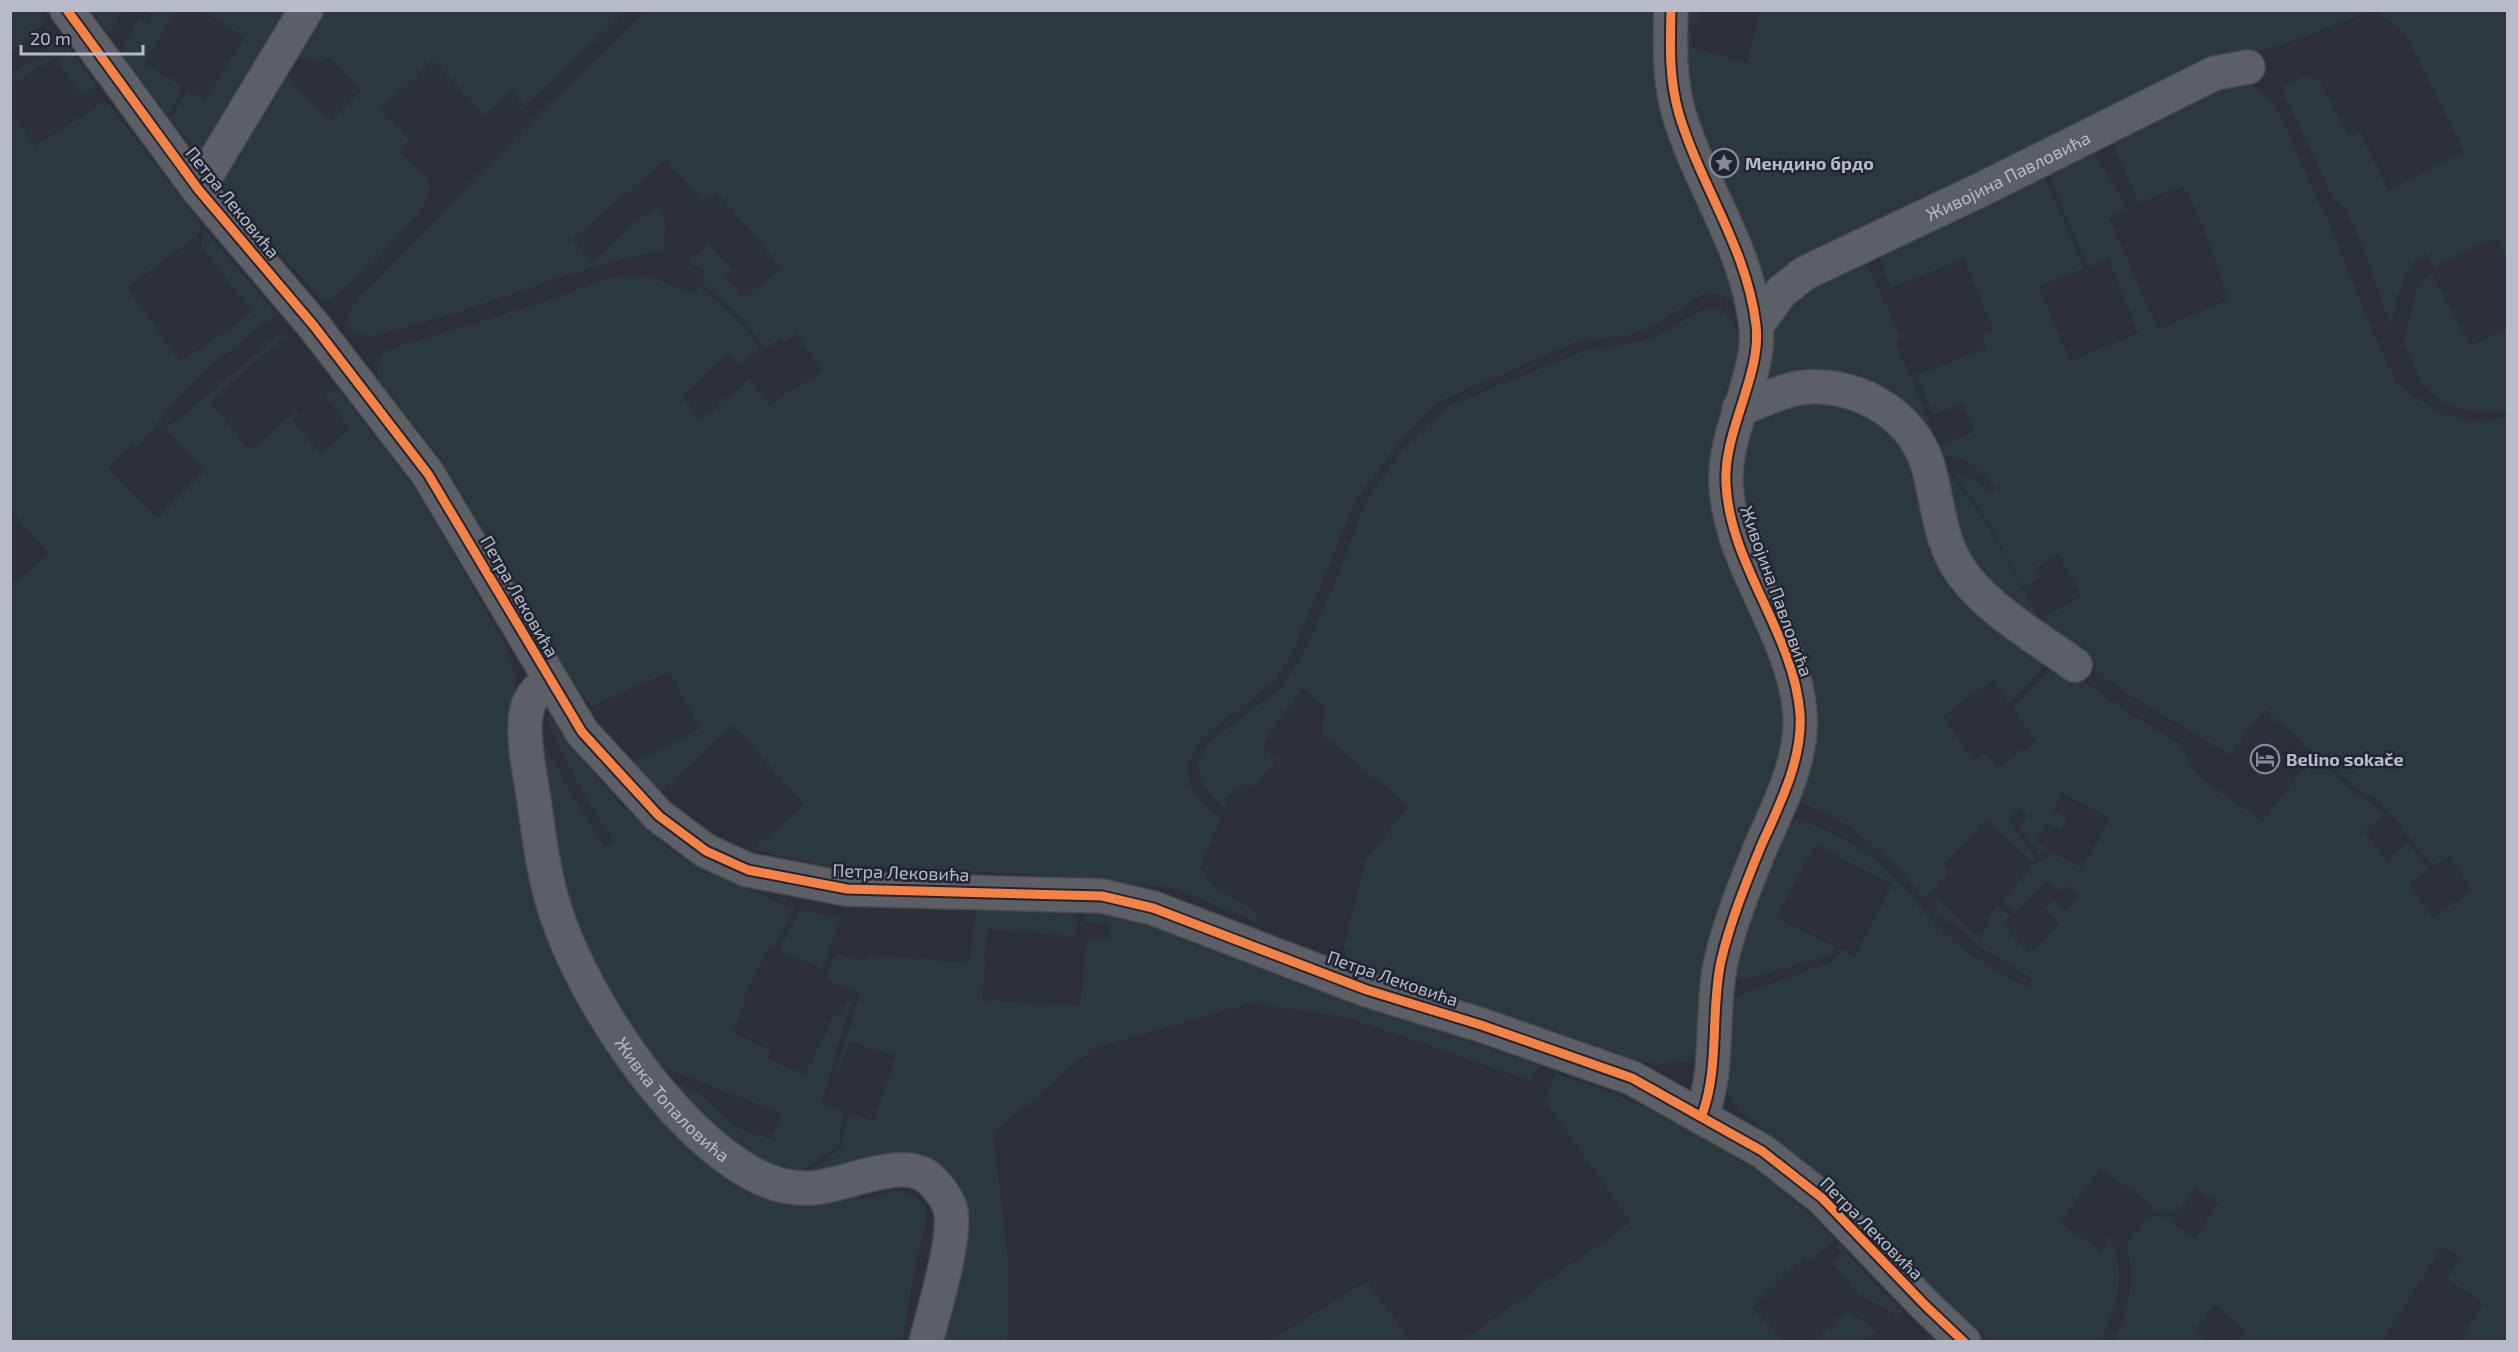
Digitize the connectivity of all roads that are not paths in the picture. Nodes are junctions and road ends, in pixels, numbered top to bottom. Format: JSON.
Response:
{"nodes":[{"id":1,"x":67,"y":10,"type":"edge"},
{"id":2,"x":306,"y":10,"type":"edge"},
{"id":3,"x":1671,"y":10,"type":"edge"},
{"id":4,"x":2248,"y":67,"type":"dead end"},
{"id":5,"x":198,"y":189,"type":"junction"},
{"id":6,"x":1756,"y":326,"type":"junction"},
{"id":7,"x":1739,"y":409,"type":"junction"},
{"id":8,"x":2075,"y":665,"type":"dead end"},
{"id":9,"x":549,"y":680,"type":"junction"},
{"id":10,"x":1702,"y":1115,"type":"junction"},
{"id":11,"x":926,"y":1341,"type":"edge"},
{"id":12,"x":1964,"y":1341,"type":"edge"}],
"edges":[{"from":1,"to":5,"type":"street","name":"Петра Лековића"},
{"from":2,"to":5,"type":"street"},
{"from":3,"to":6,"type":"street","name":"Живојина Павловића"},
{"from":4,"to":6,"type":"street","name":"Живојина Павловића"},
{"from":5,"to":9,"type":"street","name":"Петра Лековића"},
{"from":6,"to":7,"type":"street","name":"Живојина Павловића"},
{"from":7,"to":8,"type":"street"},
{"from":7,"to":10,"type":"street","name":"Живојина Павловића"},
{"from":9,"to":10,"type":"street","name":"Петра Лековића"},
{"from":9,"to":11,"type":"street","name":"Живка Топаловића"},
{"from":10,"to":12,"type":"street","name":"Петра Лековића"}]}
